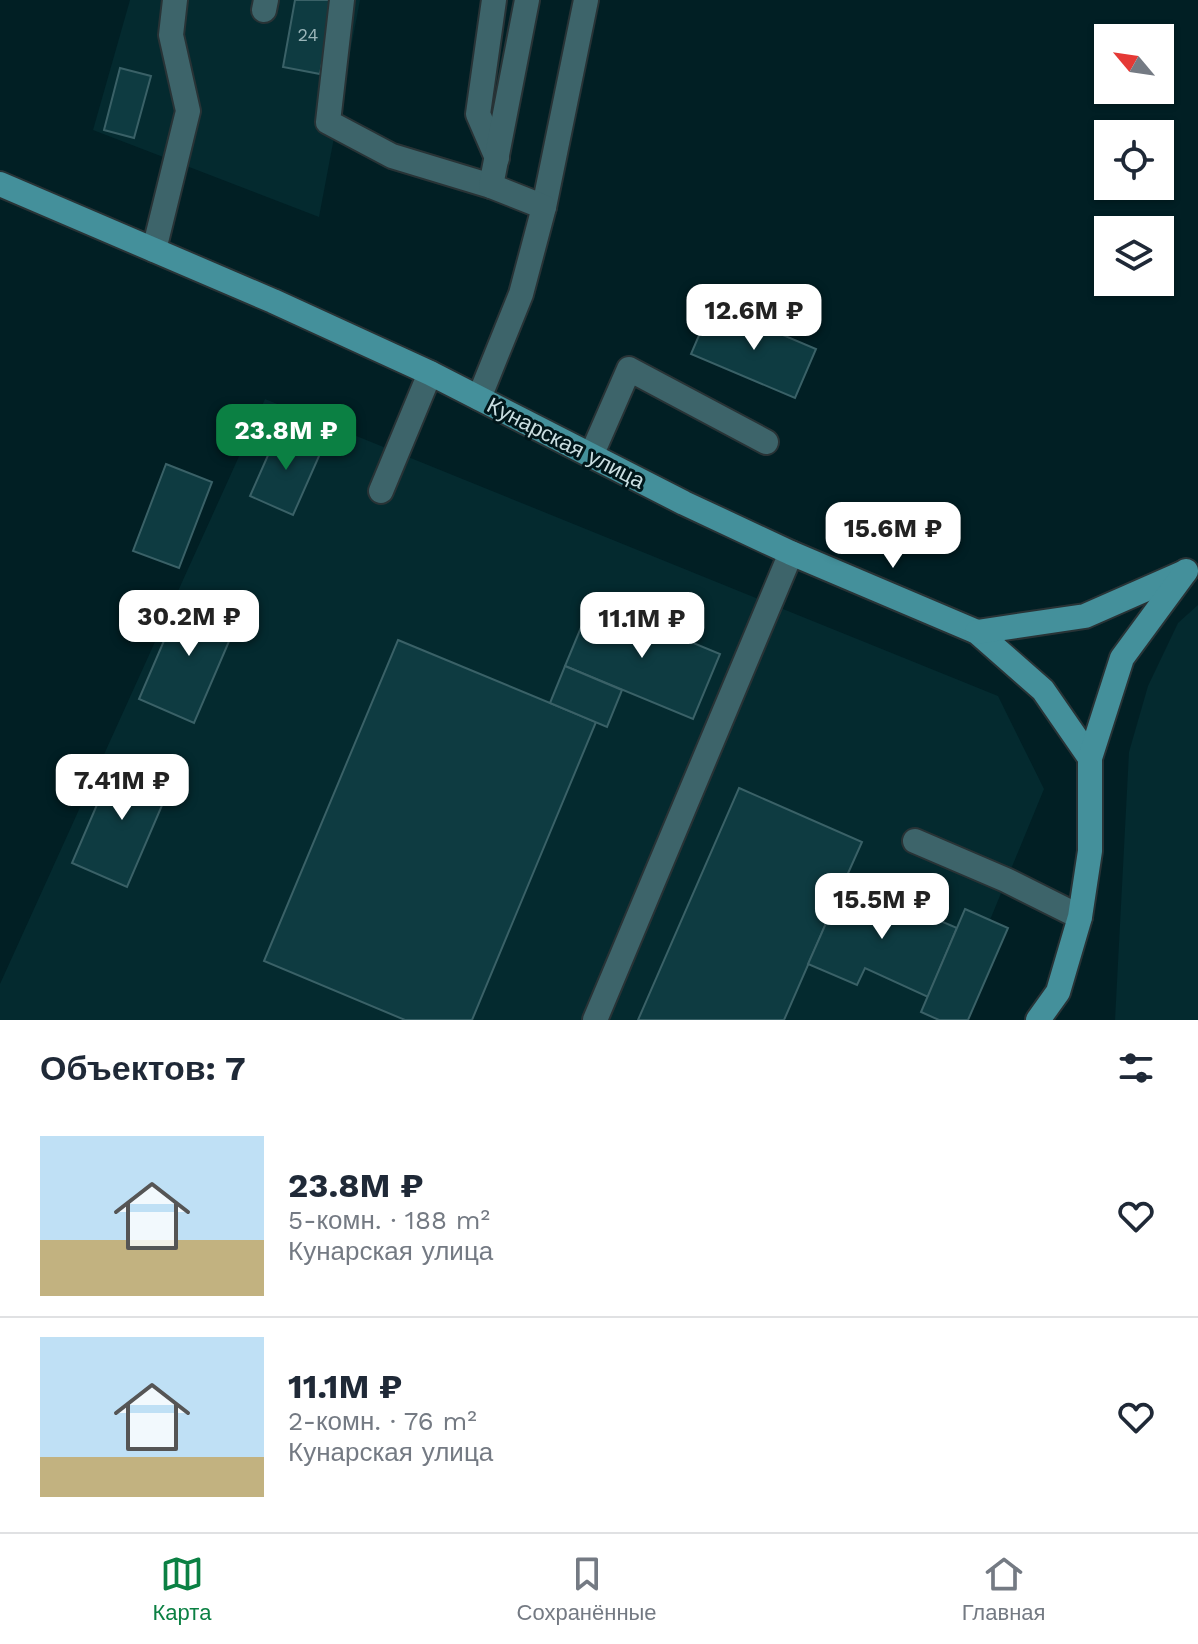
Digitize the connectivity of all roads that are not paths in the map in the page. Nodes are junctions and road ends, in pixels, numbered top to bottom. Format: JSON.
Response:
{"nodes":[{"id":1,"x":175,"y":0,"type":"edge"},
{"id":2,"x":342,"y":0,"type":"edge"},
{"id":3,"x":494,"y":0,"type":"edge"},
{"id":4,"x":527,"y":0,"type":"edge"},
{"id":5,"x":586,"y":0,"type":"edge"},
{"id":6,"x":497,"y":158,"type":"junction"},
{"id":7,"x":0,"y":184,"type":"edge"},
{"id":8,"x":491,"y":186,"type":"junction"},
{"id":9,"x":544,"y":207,"type":"junction"},
{"id":10,"x":154,"y":250,"type":"junction"},
{"id":11,"x":430,"y":373,"type":"junction"},
{"id":12,"x":479,"y":398,"type":"junction"},
{"id":13,"x":766,"y":442,"type":"dead end"},
{"id":14,"x":591,"y":456,"type":"junction"},
{"id":15,"x":381,"y":491,"type":"dead end"},
{"id":16,"x":791,"y":553,"type":"junction"},
{"id":17,"x":1192,"y":568,"type":"edge"},
{"id":18,"x":977,"y":632,"type":"junction"},
{"id":19,"x":1090,"y":758,"type":"junction"},
{"id":20,"x":915,"y":841,"type":"dead end"},
{"id":21,"x":1080,"y":917,"type":"junction"},
{"id":22,"x":1046,"y":1016,"type":"edge"},
{"id":23,"x":595,"y":1020,"type":"edge"}],
"edges":[{"from":1,"to":10,"type":"lane"},
{"from":2,"to":8,"type":"lane"},
{"from":3,"to":6,"type":"lane"},
{"from":4,"to":6,"type":"lane"},
{"from":5,"to":9,"type":"lane"},
{"from":6,"to":8,"type":"lane"},
{"from":7,"to":10,"type":"main road","name":"Кунарская улица"},
{"from":8,"to":9,"type":"lane"},
{"from":9,"to":12,"type":"lane"},
{"from":10,"to":11,"type":"main road","name":"Кунарская улица"},
{"from":11,"to":12,"type":"main road","name":"Кунарская улица"},
{"from":11,"to":15,"type":"lane"},
{"from":12,"to":14,"type":"main road","name":"Кунарская улица"},
{"from":13,"to":14,"type":"lane"},
{"from":14,"to":16,"type":"main road","name":"Кунарская улица"},
{"from":16,"to":18,"type":"main road","name":"Кунарская улица"},
{"from":16,"to":23,"type":"lane"},
{"from":17,"to":18,"type":"main road"},
{"from":17,"to":19,"type":"main road"},
{"from":18,"to":19,"type":"main road","name":"Кунарская улица"},
{"from":19,"to":21,"type":"main road"},
{"from":20,"to":21,"type":"lane"},
{"from":21,"to":22,"type":"main road"}]}
